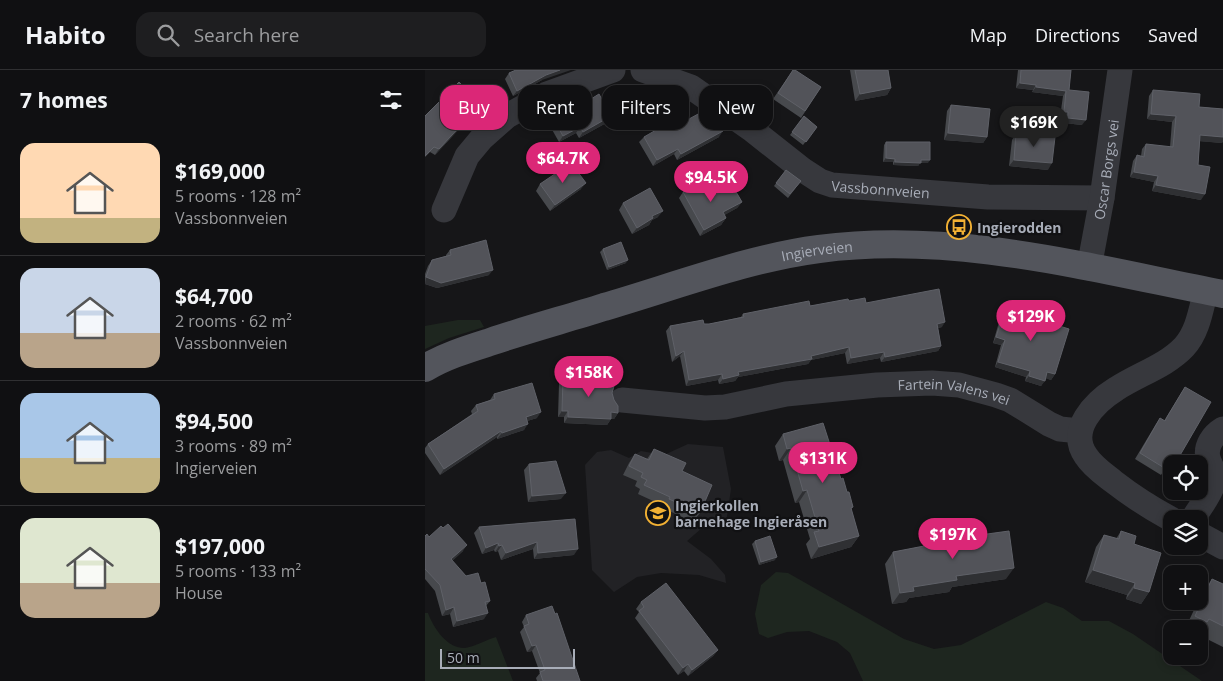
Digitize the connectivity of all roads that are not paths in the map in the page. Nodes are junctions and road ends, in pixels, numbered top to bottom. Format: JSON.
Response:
{"nodes":[{"id":1,"x":613,"y":70,"type":"edge"},
{"id":2,"x":643,"y":70,"type":"edge"},
{"id":3,"x":1120,"y":70,"type":"edge"},
{"id":4,"x":684,"y":78,"type":"edge"},
{"id":5,"x":1102,"y":198,"type":"junction"},
{"id":6,"x":444,"y":210,"type":"dead end"},
{"id":7,"x":1089,"y":268,"type":"junction"},
{"id":8,"x":1214,"y":292,"type":"edge"},
{"id":9,"x":425,"y":368,"type":"edge"},
{"id":10,"x":622,"y":400,"type":"dead end"},
{"id":11,"x":1223,"y":429,"type":"edge"},
{"id":12,"x":1080,"y":431,"type":"junction"},
{"id":13,"x":1198,"y":510,"type":"edge"},
{"id":14,"x":1163,"y":515,"type":"edge"},
{"id":15,"x":1208,"y":539,"type":"edge"},
{"id":16,"x":1223,"y":547,"type":"edge"}],
"edges":[{"from":1,"to":6,"type":"street"},
{"from":2,"to":4,"type":"street","name":"Vassbonnveien"},
{"from":3,"to":5,"type":"street","name":"Oscar Borgs vei"},
{"from":4,"to":5,"type":"street","name":"Vassbonnveien"},
{"from":5,"to":7,"type":"street","name":"Oscar Borgs vei"},
{"from":7,"to":8,"type":"main road","name":"Ingierveien"},
{"from":7,"to":9,"type":"main road","name":"Ingierveien"},
{"from":8,"to":12,"type":"street"},
{"from":10,"to":12,"type":"street","name":"Fartein Valens vei"},
{"from":11,"to":13,"type":"street"},
{"from":12,"to":14,"type":"street"},
{"from":15,"to":16,"type":"street"}]}
